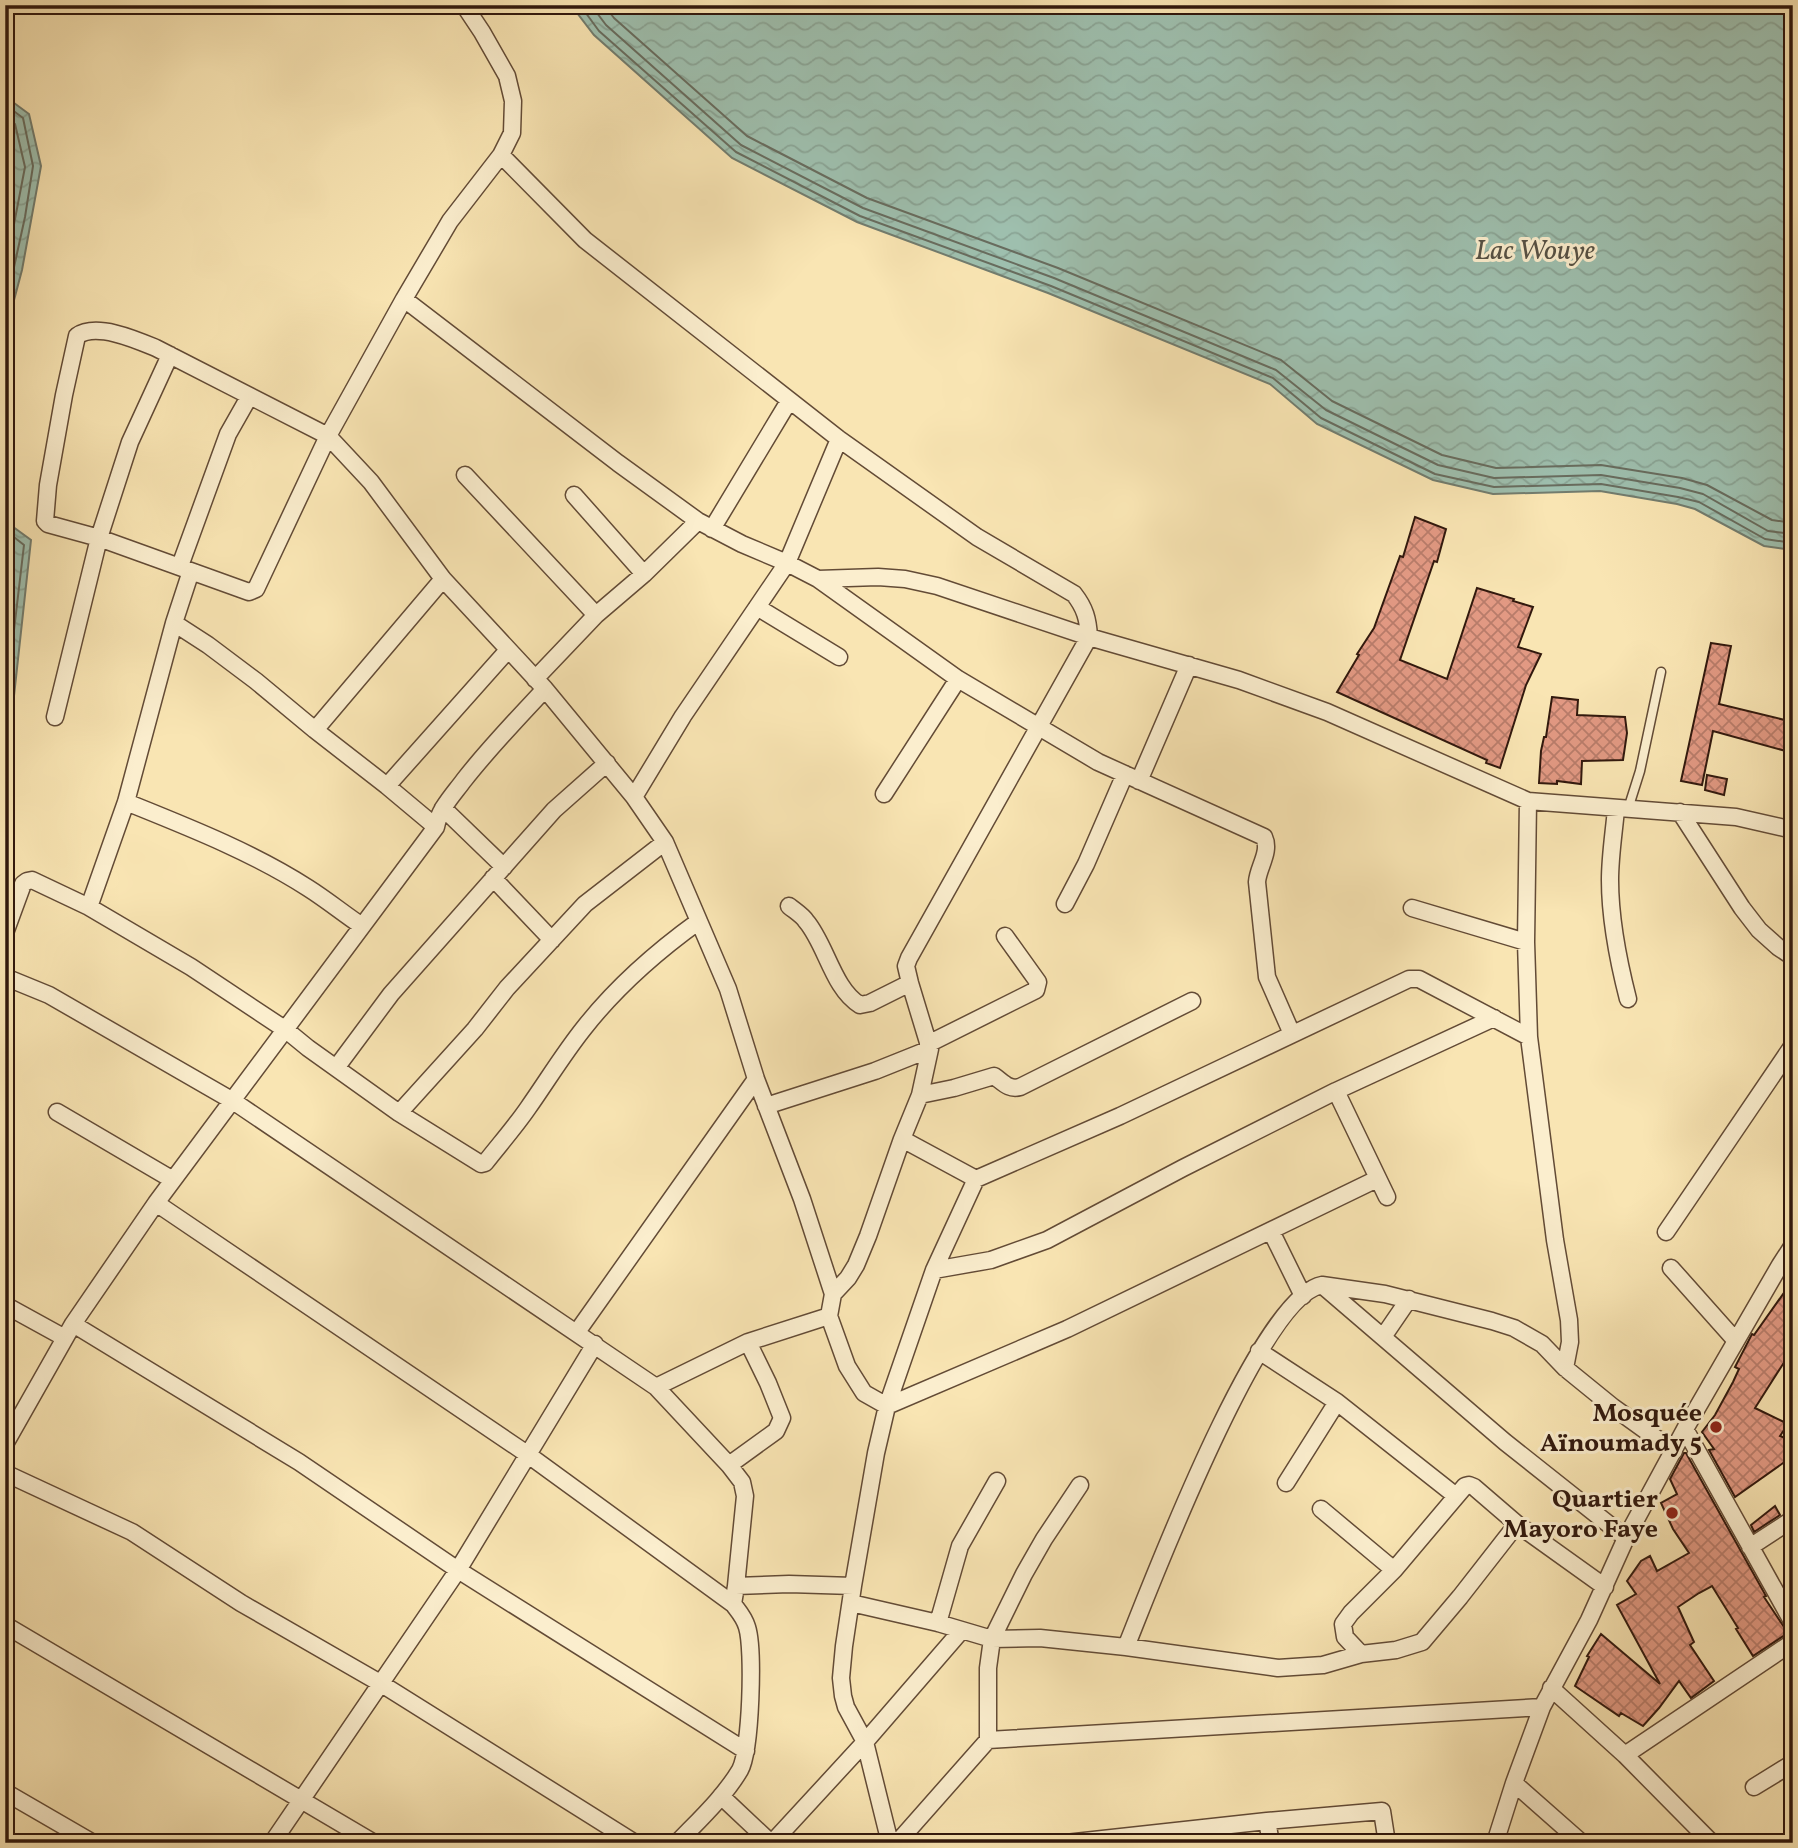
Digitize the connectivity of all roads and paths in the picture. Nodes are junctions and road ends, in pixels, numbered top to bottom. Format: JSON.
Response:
{"nodes":[{"id":1,"x":464,"y":5,"type":"edge"},
{"id":2,"x":501,"y":155,"type":"junction"},
{"id":3,"x":404,"y":299,"type":"junction"},
{"id":4,"x":170,"y":355,"type":"junction"},
{"id":5,"x":249,"y":397,"type":"junction"},
{"id":6,"x":789,"y":401,"type":"junction"},
{"id":7,"x":328,"y":436,"type":"junction"},
{"id":8,"x":839,"y":439,"type":"junction"},
{"id":9,"x":465,"y":475,"type":"dead end"},
{"id":10,"x":574,"y":495,"type":"dead end"},
{"id":11,"x":705,"y":525,"type":"junction"},
{"id":12,"x":99,"y":538,"type":"junction"},
{"id":13,"x":787,"y":563,"type":"junction"},
{"id":14,"x":185,"y":569,"type":"junction"},
{"id":15,"x":644,"y":574,"type":"junction"},
{"id":16,"x":443,"y":579,"type":"junction"},
{"id":17,"x":818,"y":579,"type":"junction"},
{"id":18,"x":757,"y":607,"type":"junction"},
{"id":19,"x":596,"y":615,"type":"junction"},
{"id":20,"x":174,"y":622,"type":"junction"},
{"id":21,"x":1089,"y":637,"type":"junction"},
{"id":22,"x":508,"y":650,"type":"junction"},
{"id":23,"x":839,"y":657,"type":"dead end"},
{"id":24,"x":1189,"y":665,"type":"junction"},
{"id":25,"x":1661,"y":672,"type":"dead end"},
{"id":26,"x":958,"y":679,"type":"junction"},
{"id":27,"x":540,"y":684,"type":"junction"},
{"id":28,"x":55,"y":717,"type":"dead end"},
{"id":29,"x":1039,"y":727,"type":"junction"},
{"id":30,"x":315,"y":730,"type":"junction"},
{"id":31,"x":607,"y":763,"type":"junction"},
{"id":32,"x":1132,"y":778,"type":"junction"},
{"id":33,"x":387,"y":786,"type":"junction"},
{"id":34,"x":884,"y":794,"type":"dead end"},
{"id":35,"x":634,"y":797,"type":"junction"},
{"id":36,"x":126,"y":802,"type":"junction"},
{"id":37,"x":1528,"y":802,"type":"junction"},
{"id":38,"x":443,"y":808,"type":"junction"},
{"id":39,"x":1623,"y":809,"type":"junction"},
{"id":40,"x":1679,"y":812,"type":"junction"},
{"id":41,"x":436,"y":827,"type":"junction"},
{"id":42,"x":1793,"y":830,"type":"edge"},
{"id":43,"x":665,"y":842,"type":"junction"},
{"id":44,"x":498,"y":873,"type":"junction"},
{"id":45,"x":1065,"y":904,"type":"dead end"},
{"id":46,"x":789,"y":906,"type":"dead end"},
{"id":47,"x":89,"y":907,"type":"junction"},
{"id":48,"x":1412,"y":908,"type":"dead end"},
{"id":49,"x":699,"y":921,"type":"junction"},
{"id":50,"x":362,"y":926,"type":"junction"},
{"id":51,"x":5,"y":933,"type":"edge"},
{"id":52,"x":1005,"y":936,"type":"dead end"},
{"id":53,"x":552,"y":940,"type":"junction"},
{"id":54,"x":1526,"y":942,"type":"junction"},
{"id":55,"x":1793,"y":957,"type":"edge"},
{"id":56,"x":5,"y":977,"type":"edge"},
{"id":57,"x":910,"y":983,"type":"junction"},
{"id":58,"x":1628,"y":999,"type":"dead end"},
{"id":59,"x":1192,"y":1001,"type":"dead end"},
{"id":60,"x":1494,"y":1018,"type":"junction"},
{"id":61,"x":286,"y":1030,"type":"junction"},
{"id":62,"x":1293,"y":1034,"type":"junction"},
{"id":63,"x":1529,"y":1037,"type":"junction"},
{"id":64,"x":1793,"y":1045,"type":"edge"},
{"id":65,"x":929,"y":1047,"type":"junction"},
{"id":66,"x":336,"y":1068,"type":"junction"},
{"id":67,"x":756,"y":1079,"type":"junction"},
{"id":68,"x":1336,"y":1091,"type":"junction"},
{"id":69,"x":920,"y":1095,"type":"junction"},
{"id":70,"x":233,"y":1101,"type":"junction"},
{"id":71,"x":766,"y":1106,"type":"junction"},
{"id":72,"x":57,"y":1112,"type":"dead end"},
{"id":73,"x":399,"y":1112,"type":"junction"},
{"id":74,"x":902,"y":1139,"type":"junction"},
{"id":75,"x":976,"y":1179,"type":"junction"},
{"id":76,"x":1377,"y":1179,"type":"junction"},
{"id":77,"x":173,"y":1180,"type":"junction"},
{"id":78,"x":1387,"y":1197,"type":"dead end"},
{"id":79,"x":156,"y":1203,"type":"junction"},
{"id":80,"x":1271,"y":1231,"type":"junction"},
{"id":81,"x":1666,"y":1232,"type":"dead end"},
{"id":82,"x":1793,"y":1245,"type":"edge"},
{"id":83,"x":1786,"y":1266,"type":"edge"},
{"id":84,"x":1671,"y":1268,"type":"dead end"},
{"id":85,"x":934,"y":1270,"type":"junction"},
{"id":86,"x":1322,"y":1285,"type":"junction"},
{"id":87,"x":833,"y":1294,"type":"junction"},
{"id":88,"x":1303,"y":1296,"type":"junction"},
{"id":89,"x":1409,"y":1299,"type":"junction"},
{"id":90,"x":5,"y":1305,"type":"edge"},
{"id":91,"x":829,"y":1316,"type":"junction"},
{"id":92,"x":74,"y":1324,"type":"junction"},
{"id":93,"x":577,"y":1332,"type":"junction"},
{"id":94,"x":1383,"y":1337,"type":"junction"},
{"id":95,"x":65,"y":1338,"type":"junction"},
{"id":96,"x":1736,"y":1341,"type":"junction"},
{"id":97,"x":748,"y":1342,"type":"junction"},
{"id":98,"x":595,"y":1344,"type":"junction"},
{"id":99,"x":1259,"y":1352,"type":"junction"},
{"id":100,"x":1565,"y":1368,"type":"junction"},
{"id":101,"x":656,"y":1387,"type":"junction"},
{"id":102,"x":1337,"y":1402,"type":"junction"},
{"id":103,"x":887,"y":1406,"type":"junction"},
{"id":104,"x":1685,"y":1429,"type":"junction"},
{"id":105,"x":5,"y":1444,"type":"edge"},
{"id":106,"x":1674,"y":1451,"type":"junction"},
{"id":107,"x":527,"y":1454,"type":"junction"},
{"id":108,"x":729,"y":1465,"type":"junction"},
{"id":109,"x":5,"y":1473,"type":"edge"},
{"id":110,"x":997,"y":1481,"type":"dead end"},
{"id":111,"x":1286,"y":1483,"type":"dead end"},
{"id":112,"x":1080,"y":1485,"type":"dead end"},
{"id":113,"x":1457,"y":1496,"type":"junction"},
{"id":114,"x":1321,"y":1509,"type":"dead end"},
{"id":115,"x":1793,"y":1519,"type":"edge"},
{"id":116,"x":1517,"y":1524,"type":"junction"},
{"id":117,"x":1626,"y":1538,"type":"junction"},
{"id":118,"x":1750,"y":1547,"type":"junction"},
{"id":119,"x":458,"y":1570,"type":"junction"},
{"id":120,"x":1394,"y":1570,"type":"junction"},
{"id":121,"x":736,"y":1586,"type":"junction"},
{"id":122,"x":853,"y":1586,"type":"junction"},
{"id":123,"x":1605,"y":1587,"type":"junction"},
{"id":124,"x":850,"y":1603,"type":"junction"},
{"id":125,"x":733,"y":1604,"type":"junction"},
{"id":126,"x":939,"y":1623,"type":"junction"},
{"id":127,"x":1793,"y":1623,"type":"edge"},
{"id":128,"x":5,"y":1625,"type":"edge"},
{"id":129,"x":961,"y":1631,"type":"junction"},
{"id":130,"x":992,"y":1639,"type":"junction"},
{"id":131,"x":1793,"y":1642,"type":"edge"},
{"id":132,"x":1126,"y":1647,"type":"junction"},
{"id":133,"x":1361,"y":1654,"type":"junction"},
{"id":134,"x":380,"y":1684,"type":"junction"},
{"id":135,"x":1552,"y":1688,"type":"junction"},
{"id":136,"x":1542,"y":1707,"type":"junction"},
{"id":137,"x":988,"y":1740,"type":"junction"},
{"id":138,"x":865,"y":1742,"type":"junction"},
{"id":139,"x":746,"y":1751,"type":"junction"},
{"id":140,"x":1625,"y":1755,"type":"junction"},
{"id":141,"x":1793,"y":1762,"type":"edge"},
{"id":142,"x":1514,"y":1783,"type":"junction"},
{"id":143,"x":1754,"y":1787,"type":"dead end"},
{"id":144,"x":5,"y":1792,"type":"edge"},
{"id":145,"x":721,"y":1796,"type":"junction"},
{"id":146,"x":300,"y":1801,"type":"junction"},
{"id":147,"x":1267,"y":1821,"type":"junction"},
{"id":148,"x":93,"y":1843,"type":"edge"},
{"id":149,"x":272,"y":1843,"type":"edge"},
{"id":150,"x":374,"y":1843,"type":"edge"},
{"id":151,"x":635,"y":1843,"type":"edge"},
{"id":152,"x":677,"y":1843,"type":"edge"},
{"id":153,"x":771,"y":1843,"type":"edge"},
{"id":154,"x":890,"y":1843,"type":"edge"},
{"id":155,"x":897,"y":1843,"type":"edge"},
{"id":156,"x":1066,"y":1843,"type":"edge"},
{"id":157,"x":1270,"y":1843,"type":"edge"},
{"id":158,"x":1387,"y":1843,"type":"edge"},
{"id":159,"x":1495,"y":1843,"type":"edge"},
{"id":160,"x":1582,"y":1843,"type":"edge"},
{"id":161,"x":1712,"y":1843,"type":"edge"}],
"edges":[{"from":1,"to":2,"type":"street"},
{"from":2,"to":3,"type":"street"},
{"from":2,"to":6,"type":"street"},
{"from":3,"to":7,"type":"street"},
{"from":3,"to":11,"type":"street"},
{"from":4,"to":5,"type":"street"},
{"from":4,"to":12,"type":"street"},
{"from":4,"to":12,"type":"street"},
{"from":5,"to":7,"type":"street"},
{"from":5,"to":14,"type":"street"},
{"from":6,"to":8,"type":"street"},
{"from":6,"to":11,"type":"street"},
{"from":7,"to":14,"type":"street"},
{"from":7,"to":16,"type":"street"},
{"from":8,"to":13,"type":"street"},
{"from":8,"to":21,"type":"street"},
{"from":9,"to":19,"type":"street"},
{"from":10,"to":15,"type":"street"},
{"from":11,"to":13,"type":"street"},
{"from":11,"to":15,"type":"street"},
{"from":12,"to":14,"type":"street"},
{"from":12,"to":28,"type":"street"},
{"from":13,"to":17,"type":"street"},
{"from":13,"to":18,"type":"street"},
{"from":14,"to":20,"type":"street"},
{"from":15,"to":19,"type":"street"},
{"from":16,"to":22,"type":"street"},
{"from":16,"to":30,"type":"street"},
{"from":17,"to":21,"type":"street"},
{"from":17,"to":26,"type":"street"},
{"from":18,"to":23,"type":"street"},
{"from":18,"to":35,"type":"street"},
{"from":19,"to":27,"type":"street"},
{"from":20,"to":30,"type":"street"},
{"from":20,"to":36,"type":"street"},
{"from":21,"to":24,"type":"street"},
{"from":21,"to":29,"type":"street"},
{"from":22,"to":27,"type":"street"},
{"from":22,"to":33,"type":"street"},
{"from":24,"to":32,"type":"street"},
{"from":24,"to":37,"type":"street"},
{"from":25,"to":39,"type":"lane"},
{"from":26,"to":29,"type":"street"},
{"from":26,"to":34,"type":"street"},
{"from":27,"to":31,"type":"street"},
{"from":27,"to":38,"type":"street"},
{"from":29,"to":32,"type":"street"},
{"from":29,"to":57,"type":"street"},
{"from":30,"to":33,"type":"street"},
{"from":31,"to":35,"type":"street"},
{"from":31,"to":44,"type":"street"},
{"from":32,"to":45,"type":"street"},
{"from":32,"to":62,"type":"street"},
{"from":33,"to":41,"type":"street"},
{"from":35,"to":43,"type":"street"},
{"from":36,"to":47,"type":"street"},
{"from":36,"to":50,"type":"street"},
{"from":37,"to":39,"type":"street"},
{"from":37,"to":54,"type":"street"},
{"from":38,"to":41,"type":"street"},
{"from":38,"to":44,"type":"street"},
{"from":39,"to":40,"type":"street"},
{"from":39,"to":58,"type":"street"},
{"from":40,"to":42,"type":"street"},
{"from":40,"to":55,"type":"street"},
{"from":41,"to":50,"type":"street"},
{"from":43,"to":49,"type":"street"},
{"from":43,"to":53,"type":"street"},
{"from":44,"to":53,"type":"street"},
{"from":44,"to":66,"type":"street"},
{"from":46,"to":57,"type":"street"},
{"from":47,"to":51,"type":"street"},
{"from":47,"to":61,"type":"street"},
{"from":48,"to":54,"type":"street"},
{"from":49,"to":67,"type":"street"},
{"from":49,"to":73,"type":"street"},
{"from":50,"to":61,"type":"street"},
{"from":52,"to":65,"type":"street"},
{"from":53,"to":73,"type":"street"},
{"from":54,"to":63,"type":"street"},
{"from":56,"to":70,"type":"street"},
{"from":57,"to":65,"type":"street"},
{"from":59,"to":69,"type":"street"},
{"from":60,"to":62,"type":"street"},
{"from":60,"to":63,"type":"street"},
{"from":60,"to":68,"type":"street"},
{"from":61,"to":66,"type":"street"},
{"from":61,"to":70,"type":"street"},
{"from":62,"to":75,"type":"street"},
{"from":63,"to":100,"type":"street"},
{"from":64,"to":81,"type":"street"},
{"from":65,"to":69,"type":"street"},
{"from":65,"to":71,"type":"street"},
{"from":66,"to":73,"type":"street"},
{"from":67,"to":71,"type":"street"},
{"from":67,"to":93,"type":"street"},
{"from":68,"to":76,"type":"street"},
{"from":68,"to":85,"type":"street"},
{"from":69,"to":74,"type":"street"},
{"from":70,"to":77,"type":"street"},
{"from":70,"to":93,"type":"street"},
{"from":71,"to":87,"type":"street"},
{"from":72,"to":77,"type":"street"},
{"from":74,"to":75,"type":"street"},
{"from":74,"to":87,"type":"street"},
{"from":75,"to":85,"type":"street"},
{"from":76,"to":78,"type":"street"},
{"from":76,"to":80,"type":"street"},
{"from":77,"to":79,"type":"street"},
{"from":79,"to":92,"type":"street"},
{"from":79,"to":107,"type":"street"},
{"from":80,"to":88,"type":"street"},
{"from":80,"to":103,"type":"street"},
{"from":82,"to":83,"type":"street"},
{"from":83,"to":96,"type":"street"},
{"from":84,"to":96,"type":"street"},
{"from":85,"to":103,"type":"street"},
{"from":86,"to":88,"type":"street"},
{"from":86,"to":89,"type":"street"},
{"from":86,"to":94,"type":"street"},
{"from":87,"to":91,"type":"street"},
{"from":88,"to":99,"type":"street"},
{"from":89,"to":94,"type":"street"},
{"from":89,"to":100,"type":"street"},
{"from":90,"to":95,"type":"street"},
{"from":91,"to":97,"type":"street"},
{"from":91,"to":103,"type":"street"},
{"from":92,"to":95,"type":"street"},
{"from":92,"to":119,"type":"street"},
{"from":93,"to":98,"type":"street"},
{"from":94,"to":117,"type":"street"},
{"from":95,"to":105,"type":"street"},
{"from":96,"to":104,"type":"street"},
{"from":97,"to":101,"type":"street"},
{"from":97,"to":108,"type":"street"},
{"from":98,"to":101,"type":"street"},
{"from":98,"to":107,"type":"street"},
{"from":99,"to":102,"type":"street"},
{"from":99,"to":132,"type":"street"},
{"from":100,"to":106,"type":"street"},
{"from":101,"to":108,"type":"street"},
{"from":102,"to":111,"type":"street"},
{"from":102,"to":113,"type":"street"},
{"from":103,"to":122,"type":"street"},
{"from":104,"to":106,"type":"street"},
{"from":104,"to":118,"type":"street"},
{"from":106,"to":117,"type":"street"},
{"from":107,"to":119,"type":"street"},
{"from":107,"to":125,"type":"street"},
{"from":108,"to":121,"type":"street"},
{"from":109,"to":134,"type":"street"},
{"from":110,"to":126,"type":"street"},
{"from":112,"to":130,"type":"street"},
{"from":113,"to":116,"type":"street"},
{"from":113,"to":120,"type":"street"},
{"from":114,"to":120,"type":"street"},
{"from":115,"to":118,"type":"street"},
{"from":116,"to":123,"type":"street"},
{"from":116,"to":133,"type":"street"},
{"from":117,"to":123,"type":"street"},
{"from":118,"to":127,"type":"street"},
{"from":119,"to":134,"type":"street"},
{"from":119,"to":139,"type":"street"},
{"from":120,"to":133,"type":"street"},
{"from":121,"to":122,"type":"street"},
{"from":121,"to":125,"type":"street"},
{"from":122,"to":124,"type":"street"},
{"from":123,"to":135,"type":"street"},
{"from":124,"to":126,"type":"street"},
{"from":124,"to":138,"type":"street"},
{"from":125,"to":139,"type":"street"},
{"from":126,"to":129,"type":"street"},
{"from":128,"to":146,"type":"street"},
{"from":129,"to":130,"type":"street"},
{"from":129,"to":138,"type":"street"},
{"from":130,"to":132,"type":"street"},
{"from":130,"to":137,"type":"street"},
{"from":131,"to":140,"type":"street"},
{"from":132,"to":133,"type":"street"},
{"from":134,"to":146,"type":"street"},
{"from":134,"to":151,"type":"street"},
{"from":135,"to":136,"type":"street"},
{"from":135,"to":140,"type":"street"},
{"from":136,"to":137,"type":"street"},
{"from":136,"to":142,"type":"street"},
{"from":137,"to":155,"type":"street"},
{"from":138,"to":153,"type":"street"},
{"from":138,"to":154,"type":"street"},
{"from":139,"to":145,"type":"street"},
{"from":140,"to":161,"type":"street"},
{"from":141,"to":143,"type":"street"},
{"from":142,"to":159,"type":"street"},
{"from":142,"to":160,"type":"street"},
{"from":144,"to":148,"type":"street"},
{"from":145,"to":152,"type":"street"},
{"from":145,"to":153,"type":"street"},
{"from":146,"to":149,"type":"street"},
{"from":146,"to":150,"type":"street"},
{"from":147,"to":156,"type":"street"},
{"from":147,"to":157,"type":"street"},
{"from":147,"to":158,"type":"street"}]}
